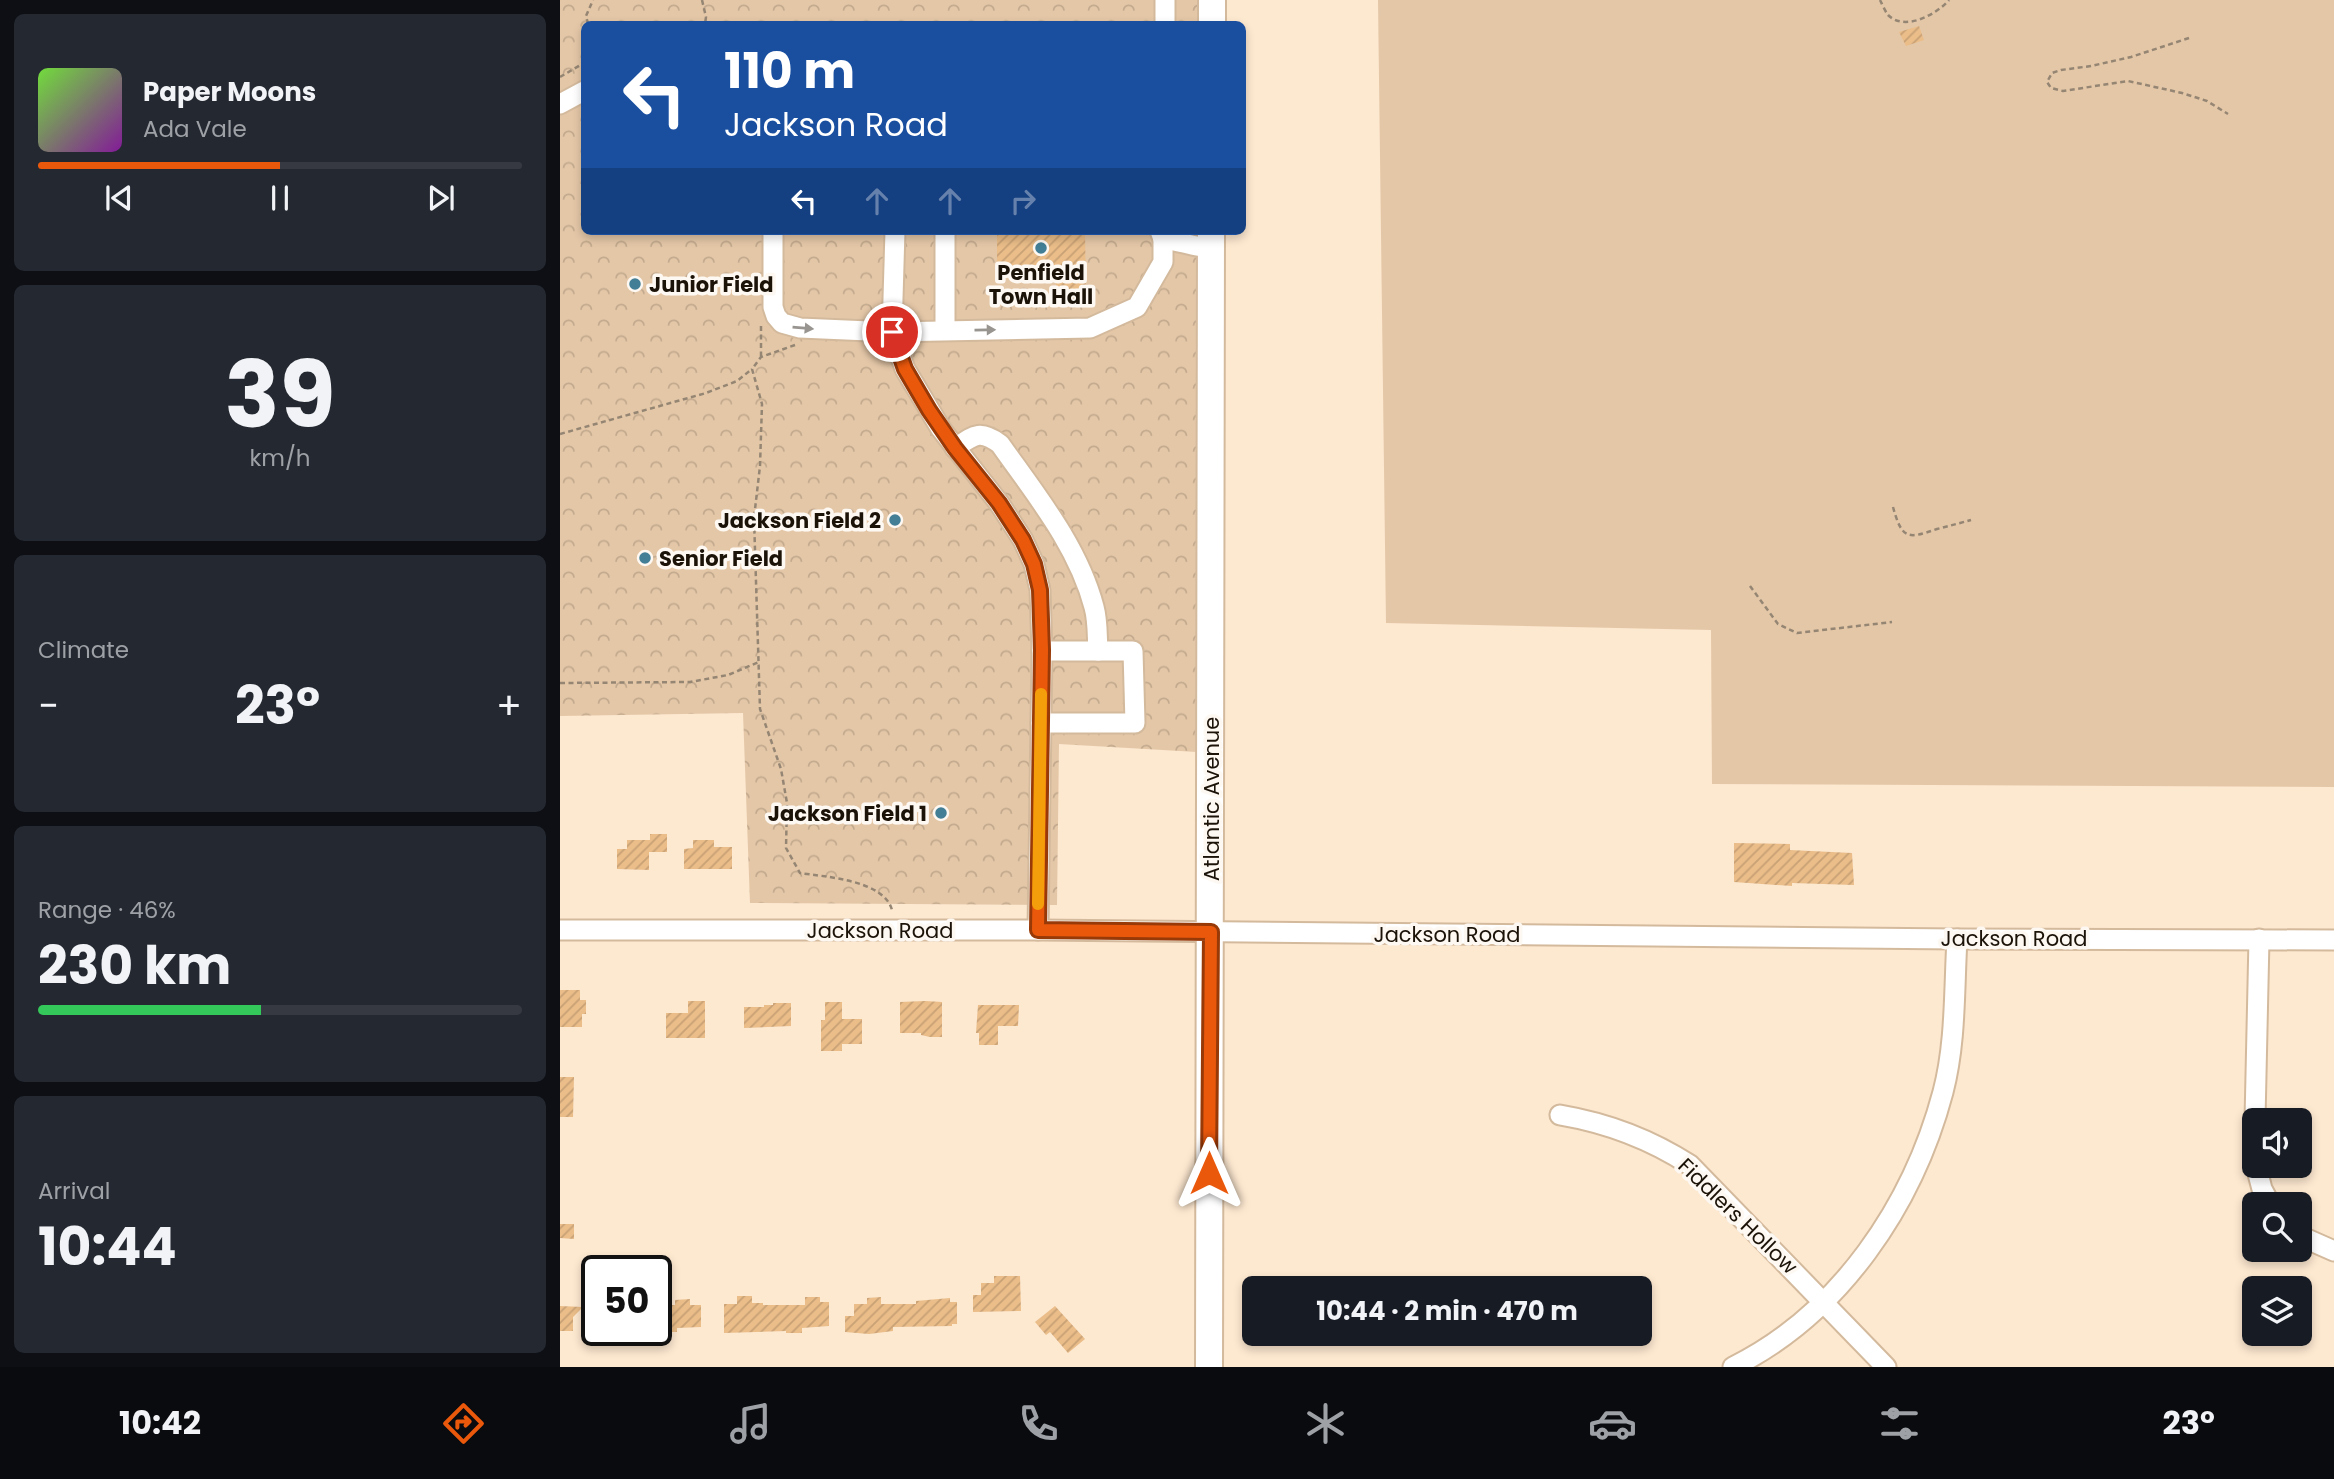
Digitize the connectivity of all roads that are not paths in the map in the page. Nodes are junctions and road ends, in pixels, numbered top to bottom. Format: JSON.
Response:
{"nodes":[{"id":1,"x":1165,"y":0,"type":"edge"},
{"id":2,"x":1212,"y":0,"type":"edge"},
{"id":3,"x":1165,"y":21,"type":"edge"},
{"id":4,"x":1212,"y":21,"type":"edge"},
{"id":5,"x":581,"y":92,"type":"edge"},
{"id":6,"x":560,"y":104,"type":"edge"},
{"id":7,"x":773,"y":235,"type":"edge"},
{"id":8,"x":895,"y":235,"type":"edge"},
{"id":9,"x":945,"y":235,"type":"edge"},
{"id":10,"x":1162,"y":239,"type":"edge"},
{"id":11,"x":1205,"y":242,"type":"edge"},
{"id":12,"x":945,"y":330,"type":"junction"},
{"id":13,"x":892,"y":332,"type":"junction"},
{"id":14,"x":955,"y":448,"type":"junction"},
{"id":15,"x":1042,"y":650,"type":"junction"},
{"id":16,"x":1098,"y":651,"type":"junction"},
{"id":17,"x":1041,"y":723,"type":"junction"},
{"id":18,"x":560,"y":930,"type":"edge"},
{"id":19,"x":1038,"y":930,"type":"junction"},
{"id":20,"x":1211,"y":932,"type":"junction"},
{"id":21,"x":1957,"y":939,"type":"junction"},
{"id":22,"x":2259,"y":939,"type":"junction"},
{"id":23,"x":2334,"y":940,"type":"edge"},
{"id":24,"x":2255,"y":1108,"type":"edge"},
{"id":25,"x":1560,"y":1115,"type":"dead end"},
{"id":26,"x":2312,"y":1241,"type":"edge"},
{"id":27,"x":2334,"y":1251,"type":"edge"},
{"id":28,"x":1824,"y":1301,"type":"junction"},
{"id":29,"x":1209,"y":1367,"type":"edge"},
{"id":30,"x":1733,"y":1367,"type":"edge"},
{"id":31,"x":1886,"y":1367,"type":"edge"}],
"edges":[{"from":1,"to":3,"type":"street"},
{"from":2,"to":4,"type":"main road"},
{"from":5,"to":6,"type":"street"},
{"from":7,"to":13,"type":"street","one_way":true},
{"from":8,"to":13,"type":"street"},
{"from":9,"to":12,"type":"street"},
{"from":10,"to":11,"type":"street"},
{"from":12,"to":10,"type":"street","one_way":true},
{"from":11,"to":20,"type":"main road","name":"Atlantic Avenue"},
{"from":12,"to":13,"type":"street"},
{"from":13,"to":14,"type":"street"},
{"from":14,"to":15,"type":"street"},
{"from":14,"to":16,"type":"street"},
{"from":15,"to":16,"type":"street"},
{"from":15,"to":17,"type":"street"},
{"from":16,"to":17,"type":"street"},
{"from":17,"to":19,"type":"street"},
{"from":18,"to":19,"type":"street","name":"Jackson Road"},
{"from":19,"to":20,"type":"street","name":"Jackson Road"},
{"from":20,"to":21,"type":"street","name":"Jackson Road"},
{"from":20,"to":29,"type":"main road","name":"Atlantic Avenue"},
{"from":21,"to":22,"type":"street","name":"Jackson Road"},
{"from":21,"to":28,"type":"street"},
{"from":22,"to":23,"type":"street","name":"Jackson Road"},
{"from":22,"to":24,"type":"street"},
{"from":25,"to":28,"type":"street","name":"Fiddlers Hollow"},
{"from":26,"to":27,"type":"street"},
{"from":28,"to":30,"type":"street"},
{"from":28,"to":31,"type":"street","name":"Fiddlers Hollow"}]}
